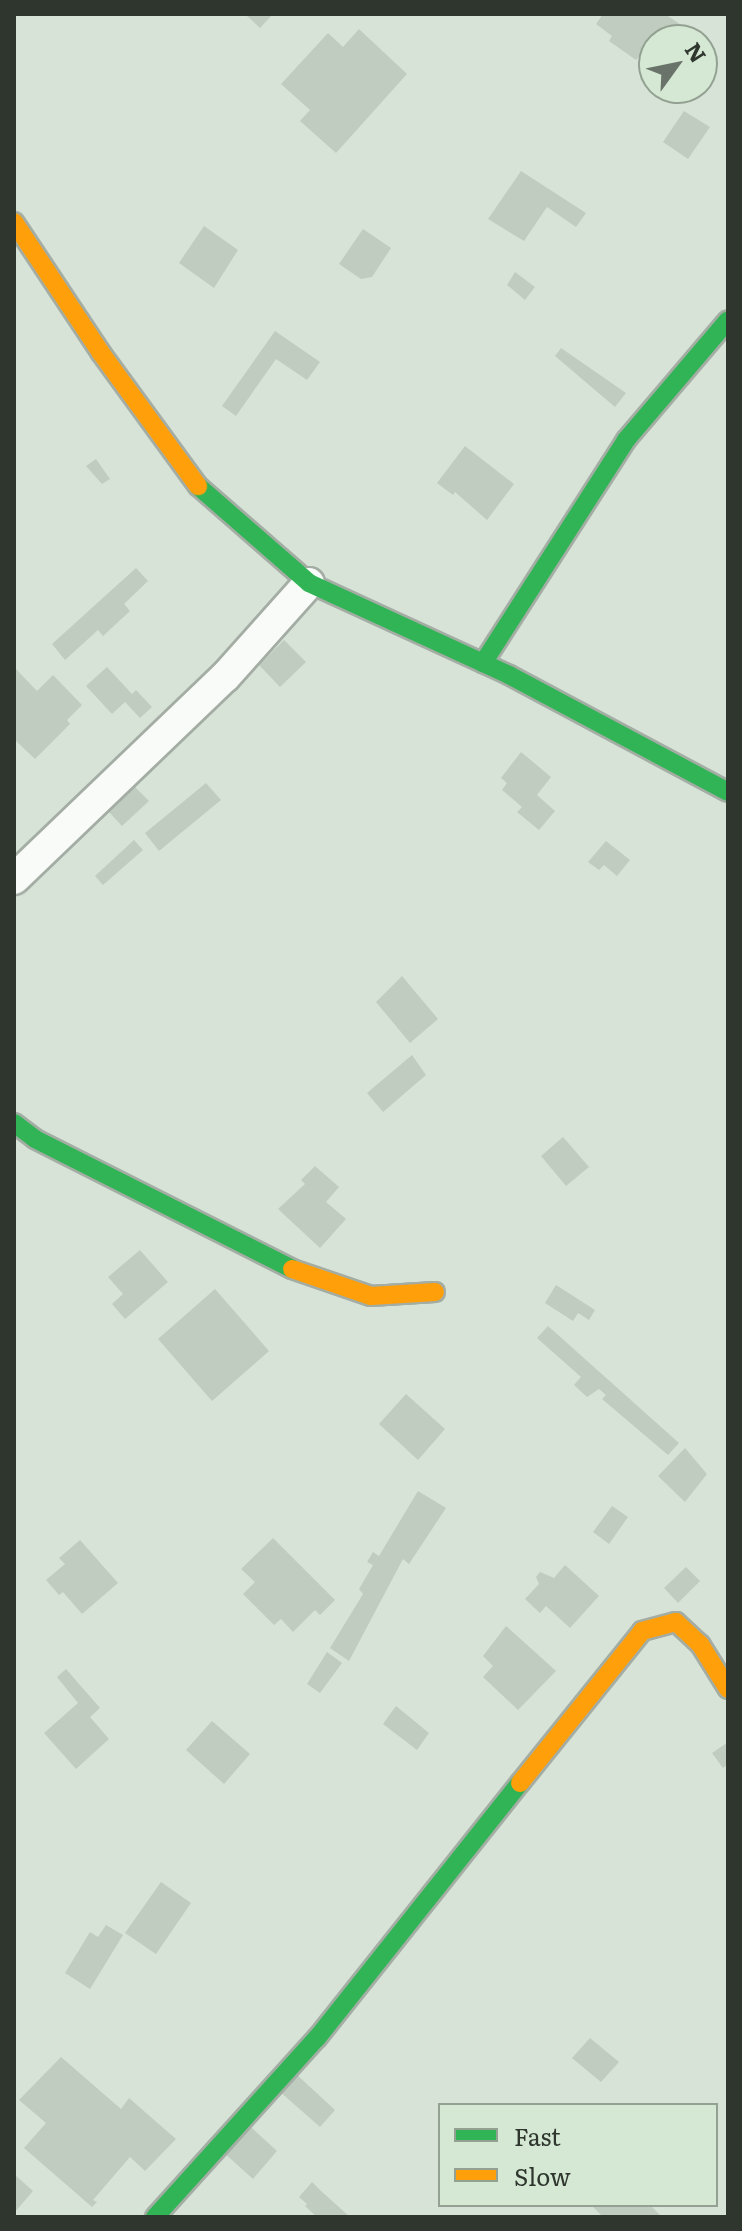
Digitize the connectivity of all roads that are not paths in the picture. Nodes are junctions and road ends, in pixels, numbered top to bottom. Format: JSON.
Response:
{"nodes":[{"id":1,"x":14,"y":222,"type":"edge"},
{"id":2,"x":728,"y":320,"type":"edge"},
{"id":3,"x":315,"y":586,"type":"junction"},
{"id":4,"x":483,"y":663,"type":"junction"},
{"id":5,"x":728,"y":792,"type":"edge"},
{"id":6,"x":14,"y":879,"type":"edge"},
{"id":7,"x":14,"y":1123,"type":"edge"},
{"id":8,"x":435,"y":1292,"type":"dead end"},
{"id":9,"x":728,"y":1689,"type":"edge"},
{"id":10,"x":155,"y":2217,"type":"edge"}],
"edges":[{"from":1,"to":3,"type":"street"},
{"from":2,"to":4,"type":"street"},
{"from":3,"to":4,"type":"street"},
{"from":3,"to":6,"type":"street"},
{"from":4,"to":5,"type":"street"},
{"from":7,"to":8,"type":"street"},
{"from":9,"to":10,"type":"street"}]}
